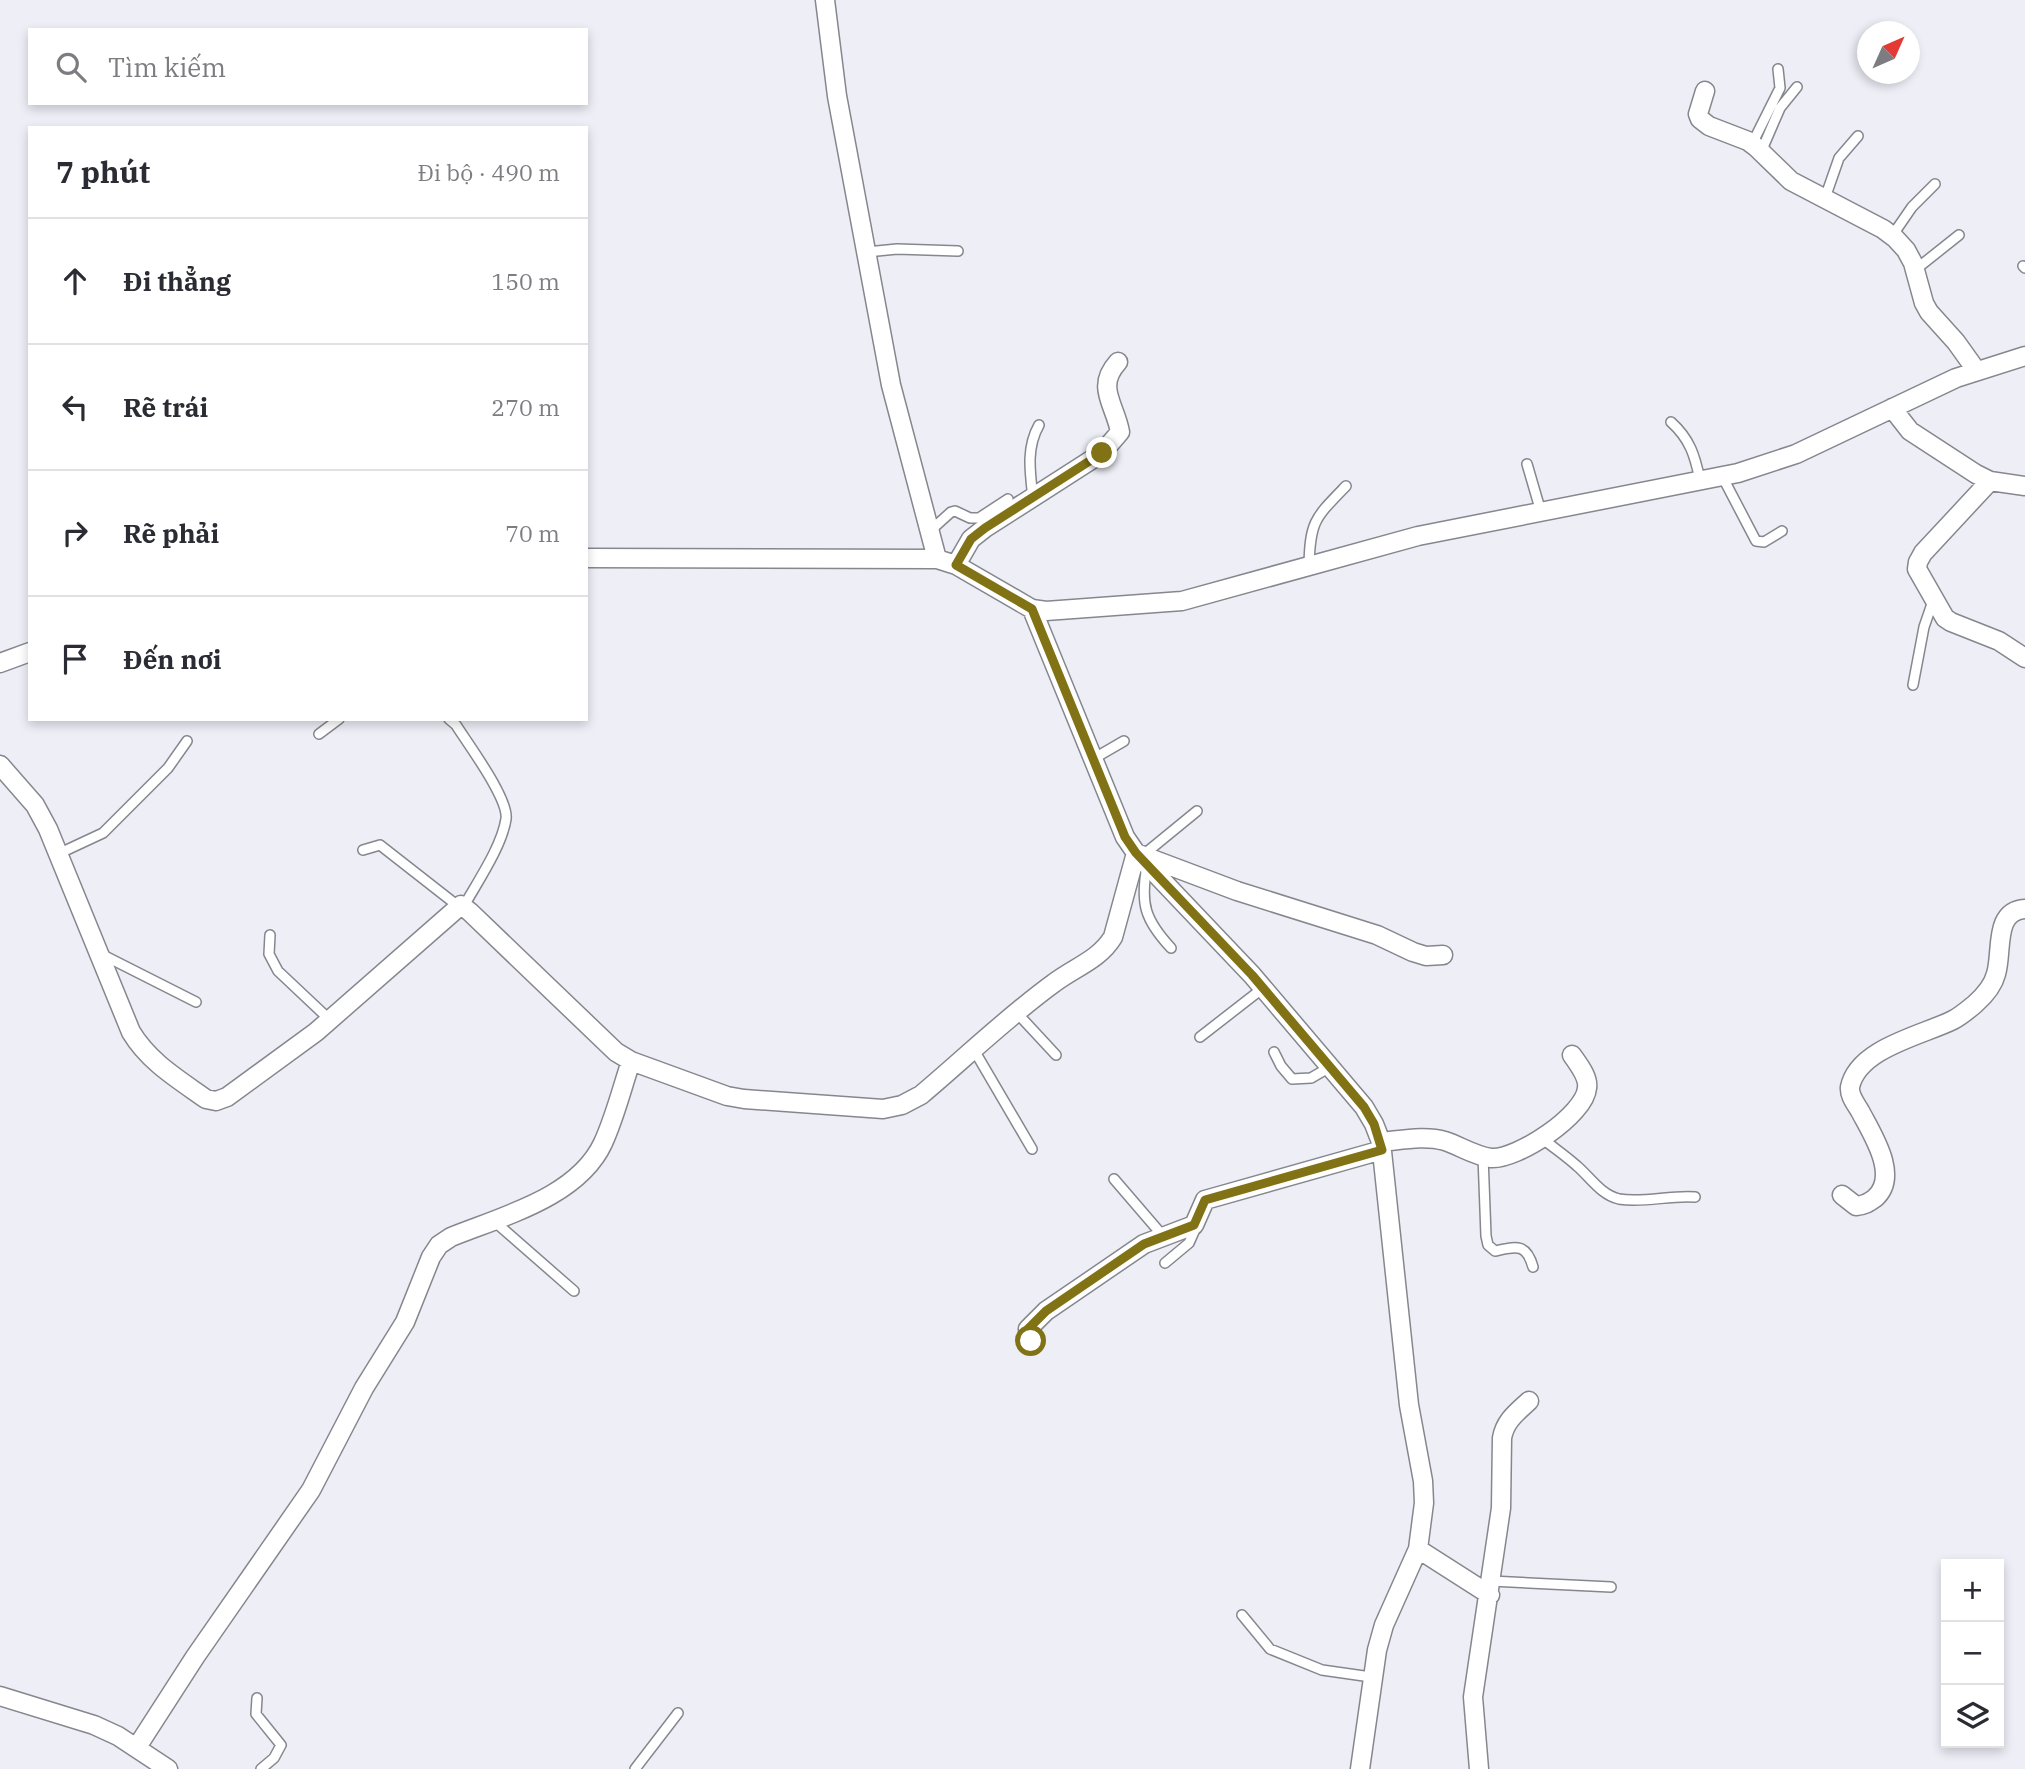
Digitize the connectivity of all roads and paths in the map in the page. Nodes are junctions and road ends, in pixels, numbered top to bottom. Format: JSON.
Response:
{"nodes":[{"id":1,"x":825,"y":0,"type":"edge"},
{"id":2,"x":1778,"y":69,"type":"dead end"},
{"id":3,"x":1797,"y":87,"type":"dead end"},
{"id":4,"x":1705,"y":91,"type":"dead end"},
{"id":5,"x":1858,"y":136,"type":"dead end"},
{"id":6,"x":1756,"y":148,"type":"junction"},
{"id":7,"x":1935,"y":184,"type":"dead end"},
{"id":8,"x":1825,"y":198,"type":"junction"},
{"id":9,"x":1959,"y":234,"type":"dead end"},
{"id":10,"x":1892,"y":236,"type":"junction"},
{"id":11,"x":958,"y":251,"type":"dead end"},
{"id":12,"x":867,"y":252,"type":"junction"},
{"id":13,"x":1915,"y":270,"type":"junction"},
{"id":14,"x":2025,"y":356,"type":"edge"},
{"id":15,"x":1118,"y":362,"type":"dead end"},
{"id":16,"x":1976,"y":370,"type":"junction"},
{"id":17,"x":1892,"y":408,"type":"junction"},
{"id":18,"x":1671,"y":422,"type":"dead end"},
{"id":19,"x":1039,"y":425,"type":"dead end"},
{"id":20,"x":1527,"y":464,"type":"dead end"},
{"id":21,"x":1722,"y":476,"type":"junction"},
{"id":22,"x":1700,"y":480,"type":"junction"},
{"id":23,"x":1990,"y":481,"type":"junction"},
{"id":24,"x":1346,"y":486,"type":"dead end"},
{"id":25,"x":2025,"y":486,"type":"edge"},
{"id":26,"x":1032,"y":498,"type":"junction"},
{"id":27,"x":1008,"y":499,"type":"dead end"},
{"id":28,"x":1541,"y":512,"type":"junction"},
{"id":29,"x":930,"y":531,"type":"junction"},
{"id":30,"x":1782,"y":531,"type":"dead end"},
{"id":31,"x":588,"y":558,"type":"edge"},
{"id":32,"x":937,"y":559,"type":"junction"},
{"id":33,"x":956,"y":565,"type":"junction"},
{"id":34,"x":1309,"y":566,"type":"junction"},
{"id":35,"x":1934,"y":597,"type":"junction"},
{"id":36,"x":1032,"y":609,"type":"junction"},
{"id":37,"x":28,"y":653,"type":"edge"},
{"id":38,"x":2025,"y":658,"type":"edge"},
{"id":39,"x":0,"y":663,"type":"edge"},
{"id":40,"x":1913,"y":685,"type":"dead end"},
{"id":41,"x":336,"y":721,"type":"edge"},
{"id":42,"x":451,"y":721,"type":"edge"},
{"id":43,"x":319,"y":734,"type":"dead end"},
{"id":44,"x":187,"y":741,"type":"dead end"},
{"id":45,"x":1124,"y":741,"type":"dead end"},
{"id":46,"x":1093,"y":759,"type":"junction"},
{"id":47,"x":0,"y":765,"type":"edge"},
{"id":48,"x":1197,"y":811,"type":"dead end"},
{"id":49,"x":363,"y":850,"type":"dead end"},
{"id":50,"x":58,"y":854,"type":"junction"},
{"id":51,"x":1142,"y":858,"type":"junction"},
{"id":52,"x":461,"y":906,"type":"junction"},
{"id":53,"x":2025,"y":909,"type":"edge"},
{"id":54,"x":270,"y":935,"type":"dead end"},
{"id":55,"x":1171,"y":948,"type":"dead end"},
{"id":56,"x":99,"y":954,"type":"junction"},
{"id":57,"x":1443,"y":955,"type":"dead end"},
{"id":58,"x":1263,"y":988,"type":"junction"},
{"id":59,"x":196,"y":1002,"type":"dead end"},
{"id":60,"x":1017,"y":1013,"type":"junction"},
{"id":61,"x":330,"y":1020,"type":"junction"},
{"id":62,"x":1200,"y":1037,"type":"dead end"},
{"id":63,"x":974,"y":1050,"type":"junction"},
{"id":64,"x":1274,"y":1052,"type":"dead end"},
{"id":65,"x":1056,"y":1055,"type":"dead end"},
{"id":66,"x":1572,"y":1055,"type":"dead end"},
{"id":67,"x":631,"y":1062,"type":"junction"},
{"id":68,"x":1330,"y":1066,"type":"junction"},
{"id":69,"x":1543,"y":1139,"type":"junction"},
{"id":70,"x":1382,"y":1146,"type":"junction"},
{"id":71,"x":1032,"y":1149,"type":"dead end"},
{"id":72,"x":1482,"y":1156,"type":"junction"},
{"id":73,"x":1114,"y":1179,"type":"dead end"},
{"id":74,"x":1842,"y":1195,"type":"dead end"},
{"id":75,"x":1695,"y":1198,"type":"dead end"},
{"id":76,"x":493,"y":1220,"type":"junction"},
{"id":77,"x":1197,"y":1220,"type":"junction"},
{"id":78,"x":1163,"y":1236,"type":"junction"},
{"id":79,"x":1165,"y":1263,"type":"dead end"},
{"id":80,"x":1533,"y":1267,"type":"dead end"},
{"id":81,"x":574,"y":1291,"type":"dead end"},
{"id":82,"x":1031,"y":1341,"type":"dead end"},
{"id":83,"x":1529,"y":1401,"type":"dead end"},
{"id":84,"x":1418,"y":1549,"type":"junction"},
{"id":85,"x":1611,"y":1587,"type":"dead end"},
{"id":86,"x":1491,"y":1588,"type":"junction"},
{"id":87,"x":1242,"y":1615,"type":"dead end"},
{"id":88,"x":1371,"y":1677,"type":"junction"},
{"id":89,"x":0,"y":1696,"type":"edge"},
{"id":90,"x":257,"y":1698,"type":"dead end"},
{"id":91,"x":678,"y":1713,"type":"dead end"},
{"id":92,"x":137,"y":1748,"type":"junction"},
{"id":93,"x":168,"y":1769,"type":"edge"},
{"id":94,"x":261,"y":1769,"type":"edge"},
{"id":95,"x":635,"y":1769,"type":"edge"},
{"id":96,"x":1360,"y":1769,"type":"edge"},
{"id":97,"x":1479,"y":1769,"type":"edge"}],
"edges":[{"from":1,"to":12,"type":"street"},
{"from":2,"to":6,"type":"lane"},
{"from":3,"to":6,"type":"lane"},
{"from":4,"to":6,"type":"street"},
{"from":5,"to":8,"type":"lane"},
{"from":6,"to":8,"type":"street"},
{"from":7,"to":10,"type":"lane"},
{"from":8,"to":10,"type":"street"},
{"from":9,"to":13,"type":"lane"},
{"from":10,"to":13,"type":"street"},
{"from":11,"to":12,"type":"lane"},
{"from":12,"to":29,"type":"street"},
{"from":13,"to":16,"type":"street"},
{"from":14,"to":16,"type":"street"},
{"from":15,"to":26,"type":"street"},
{"from":16,"to":17,"type":"street"},
{"from":17,"to":21,"type":"street"},
{"from":17,"to":23,"type":"street"},
{"from":18,"to":22,"type":"lane"},
{"from":19,"to":26,"type":"lane"},
{"from":20,"to":28,"type":"lane"},
{"from":21,"to":22,"type":"street"},
{"from":21,"to":30,"type":"lane"},
{"from":22,"to":28,"type":"street"},
{"from":23,"to":25,"type":"street"},
{"from":23,"to":35,"type":"street"},
{"from":24,"to":34,"type":"lane"},
{"from":26,"to":33,"type":"street"},
{"from":27,"to":29,"type":"lane"},
{"from":28,"to":34,"type":"street"},
{"from":29,"to":32,"type":"street"},
{"from":31,"to":32,"type":"street"},
{"from":32,"to":33,"type":"street"},
{"from":33,"to":36,"type":"street"},
{"from":34,"to":36,"type":"street"},
{"from":35,"to":38,"type":"street"},
{"from":35,"to":40,"type":"lane"},
{"from":36,"to":46,"type":"street"},
{"from":37,"to":39,"type":"street"},
{"from":41,"to":43,"type":"lane"},
{"from":42,"to":52,"type":"lane"},
{"from":44,"to":50,"type":"lane"},
{"from":45,"to":46,"type":"lane"},
{"from":46,"to":51,"type":"street"},
{"from":47,"to":50,"type":"street"},
{"from":48,"to":51,"type":"lane"},
{"from":49,"to":52,"type":"lane"},
{"from":50,"to":56,"type":"street"},
{"from":51,"to":55,"type":"lane"},
{"from":51,"to":57,"type":"street"},
{"from":51,"to":58,"type":"street"},
{"from":51,"to":60,"type":"street"},
{"from":52,"to":61,"type":"street"},
{"from":52,"to":67,"type":"street"},
{"from":53,"to":74,"type":"street"},
{"from":54,"to":61,"type":"lane"},
{"from":56,"to":59,"type":"lane"},
{"from":56,"to":61,"type":"street"},
{"from":58,"to":62,"type":"lane"},
{"from":58,"to":68,"type":"street"},
{"from":60,"to":63,"type":"street"},
{"from":60,"to":65,"type":"lane"},
{"from":63,"to":67,"type":"street"},
{"from":63,"to":71,"type":"lane"},
{"from":64,"to":68,"type":"lane"},
{"from":66,"to":69,"type":"street"},
{"from":67,"to":76,"type":"street"},
{"from":68,"to":70,"type":"street"},
{"from":69,"to":72,"type":"street"},
{"from":69,"to":75,"type":"lane"},
{"from":70,"to":72,"type":"street"},
{"from":70,"to":77,"type":"street"},
{"from":70,"to":84,"type":"street"},
{"from":72,"to":80,"type":"lane"},
{"from":73,"to":78,"type":"lane"},
{"from":76,"to":81,"type":"lane"},
{"from":76,"to":92,"type":"street"},
{"from":77,"to":78,"type":"street"},
{"from":77,"to":79,"type":"lane"},
{"from":78,"to":82,"type":"street"},
{"from":83,"to":86,"type":"street"},
{"from":84,"to":86,"type":"street"},
{"from":84,"to":88,"type":"street"},
{"from":85,"to":86,"type":"lane"},
{"from":86,"to":97,"type":"street"},
{"from":87,"to":88,"type":"lane"},
{"from":88,"to":96,"type":"street"},
{"from":89,"to":92,"type":"street"},
{"from":90,"to":94,"type":"lane"},
{"from":91,"to":95,"type":"lane"},
{"from":92,"to":93,"type":"street"}]}
